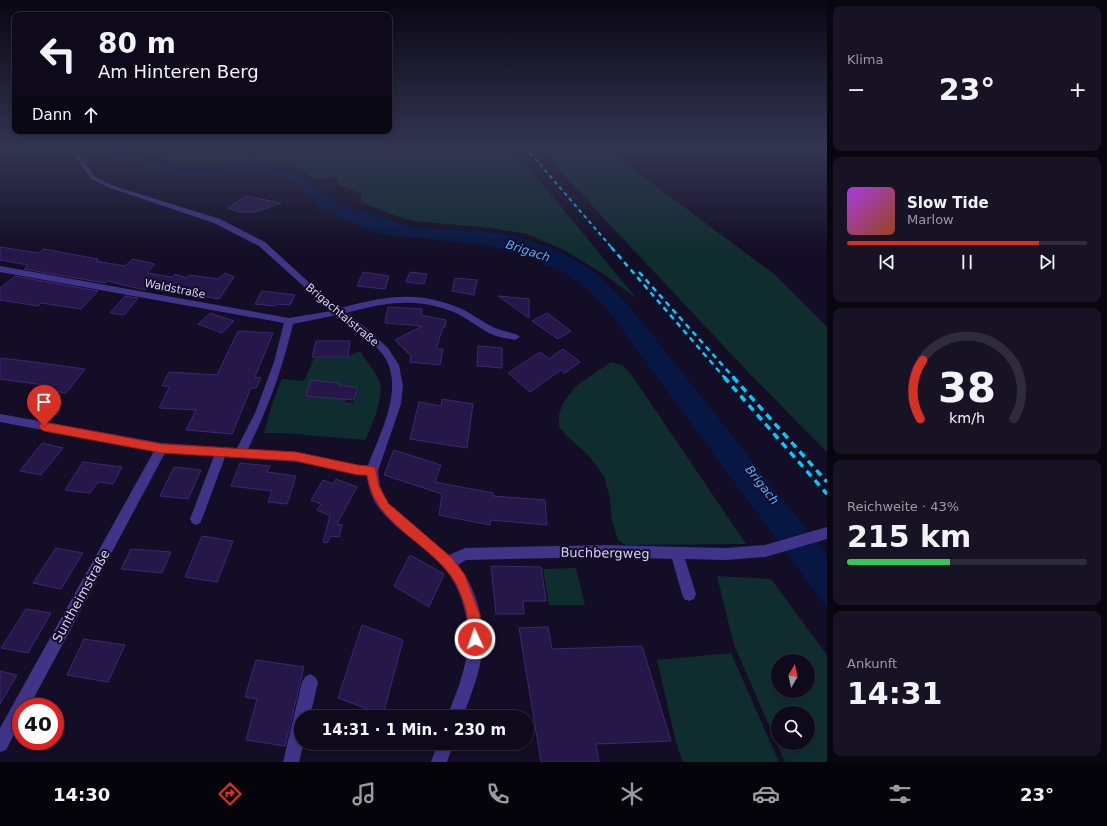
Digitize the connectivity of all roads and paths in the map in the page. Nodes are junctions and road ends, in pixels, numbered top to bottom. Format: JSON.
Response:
{"nodes":[{"id":1,"x":103,"y":183,"type":"edge"},
{"id":2,"x":0,"y":269,"type":"edge"},
{"id":3,"x":4,"y":272,"type":"edge"},
{"id":4,"x":337,"y":312,"type":"junction"},
{"id":5,"x":289,"y":321,"type":"junction"},
{"id":6,"x":515,"y":337,"type":"dead end"},
{"id":7,"x":0,"y":418,"type":"edge"},
{"id":8,"x":162,"y":448,"type":"junction"},
{"id":9,"x":221,"y":452,"type":"junction"},
{"id":10,"x":240,"y":454,"type":"junction"},
{"id":11,"x":372,"y":471,"type":"junction"},
{"id":12,"x":196,"y":519,"type":"dead end"},
{"id":13,"x":824,"y":533,"type":"edge"},
{"id":14,"x":677,"y":554,"type":"junction"},
{"id":15,"x":448,"y":562,"type":"junction"},
{"id":16,"x":689,"y":594,"type":"dead end"},
{"id":17,"x":310,"y":682,"type":"dead end"},
{"id":18,"x":303,"y":710,"type":"edge"},
{"id":19,"x":457,"y":710,"type":"edge"},
{"id":20,"x":0,"y":744,"type":"edge"},
{"id":21,"x":294,"y":749,"type":"edge"},
{"id":22,"x":443,"y":750,"type":"edge"},
{"id":23,"x":291,"y":762,"type":"edge"},
{"id":24,"x":439,"y":762,"type":"edge"}],
"edges":[{"from":1,"to":4,"type":"street","name":"Brigachtalstraße"},
{"from":2,"to":3,"type":"street","name":"Waldstraße"},
{"from":3,"to":5,"type":"street","name":"Waldstraße"},
{"from":4,"to":5,"type":"street","name":"Waldstraße"},
{"from":4,"to":6,"type":"street","name":"Waldstraße"},
{"from":4,"to":11,"type":"street","name":"Brigachtalstraße"},
{"from":5,"to":10,"type":"street"},
{"from":7,"to":8,"type":"street"},
{"from":8,"to":9,"type":"street"},
{"from":8,"to":20,"type":"street","name":"Suntheimstraße"},
{"from":9,"to":10,"type":"street"},
{"from":9,"to":12,"type":"street"},
{"from":10,"to":11,"type":"street"},
{"from":11,"to":15,"type":"street"},
{"from":13,"to":14,"type":"street","name":"Buchbergweg"},
{"from":14,"to":15,"type":"street","name":"Buchbergweg"},
{"from":14,"to":16,"type":"street"},
{"from":15,"to":19,"type":"street"},
{"from":17,"to":18,"type":"street"},
{"from":21,"to":23,"type":"street"},
{"from":22,"to":24,"type":"street"}]}
